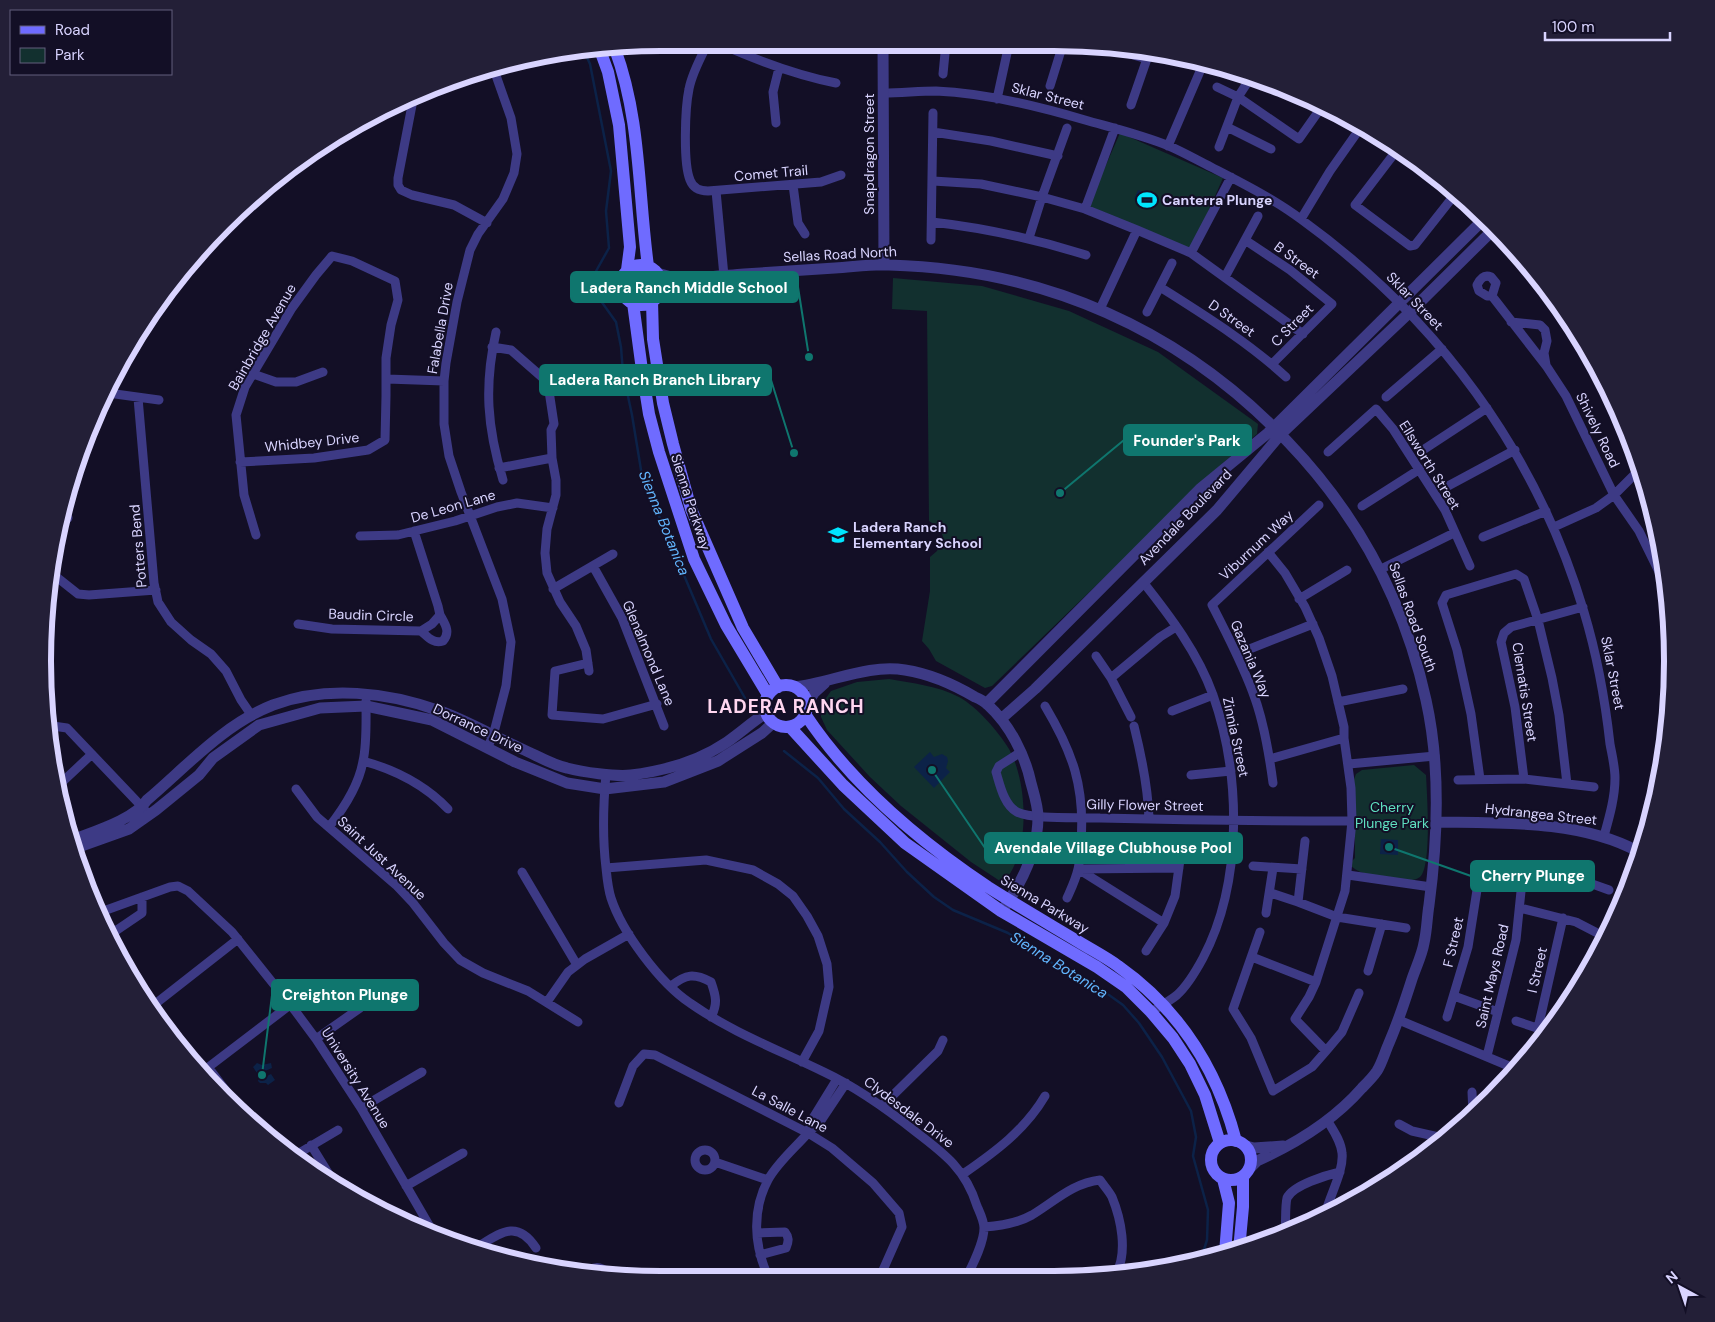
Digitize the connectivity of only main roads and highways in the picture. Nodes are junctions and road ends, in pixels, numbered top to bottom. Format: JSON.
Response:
{"nodes":[{"id":1,"x":617,"y":53,"type":"edge"},
{"id":2,"x":602,"y":54,"type":"edge"},
{"id":3,"x":627,"y":270,"type":"junction"},
{"id":4,"x":653,"y":270,"type":"junction"},
{"id":5,"x":655,"y":298,"type":"junction"},
{"id":6,"x":633,"y":303,"type":"junction"},
{"id":7,"x":773,"y":691,"type":"junction"},
{"id":8,"x":806,"y":709,"type":"junction"},
{"id":9,"x":790,"y":727,"type":"junction"},
{"id":10,"x":1156,"y":1008,"type":"junction"},
{"id":11,"x":1220,"y":1143,"type":"junction"},
{"id":12,"x":1241,"y":1144,"type":"junction"},
{"id":13,"x":1246,"y":1172,"type":"junction"},
{"id":14,"x":1224,"y":1179,"type":"junction"},
{"id":15,"x":1240,"y":1241,"type":"edge"},
{"id":16,"x":1225,"y":1246,"type":"edge"}],
"edges":[{"from":1,"to":4,"type":"main road","name":"Sienna Parkway"},
{"from":2,"to":3,"type":"main road","name":"Sienna Parkway"},
{"from":3,"to":4,"type":"main road"},
{"from":3,"to":6,"type":"main road","name":"Sienna Parkway"},
{"from":4,"to":5,"type":"main road","name":"Sienna Parkway"},
{"from":5,"to":6,"type":"main road"},
{"from":5,"to":7,"type":"main road","name":"Sienna Parkway"},
{"from":6,"to":7,"type":"main road","name":"Sienna Parkway"},
{"from":7,"to":8,"type":"main road","name":"Sienna Parkway"},
{"from":7,"to":9,"type":"main road"},
{"from":8,"to":9,"type":"main road"},
{"from":8,"to":10,"type":"main road","name":"Sienna Parkway"},
{"from":9,"to":10,"type":"main road","name":"Sienna Parkway"},
{"from":10,"to":11,"type":"main road","name":"Sienna Parkway"},
{"from":10,"to":12,"type":"main road","name":"Sienna Parkway"},
{"from":11,"to":12,"type":"main road"},
{"from":11,"to":14,"type":"main road"},
{"from":12,"to":13,"type":"main road","name":"Sienna Parkway"},
{"from":13,"to":14,"type":"main road"},
{"from":13,"to":15,"type":"main road","name":"Sienna Parkway"},
{"from":14,"to":16,"type":"main road"}]}
